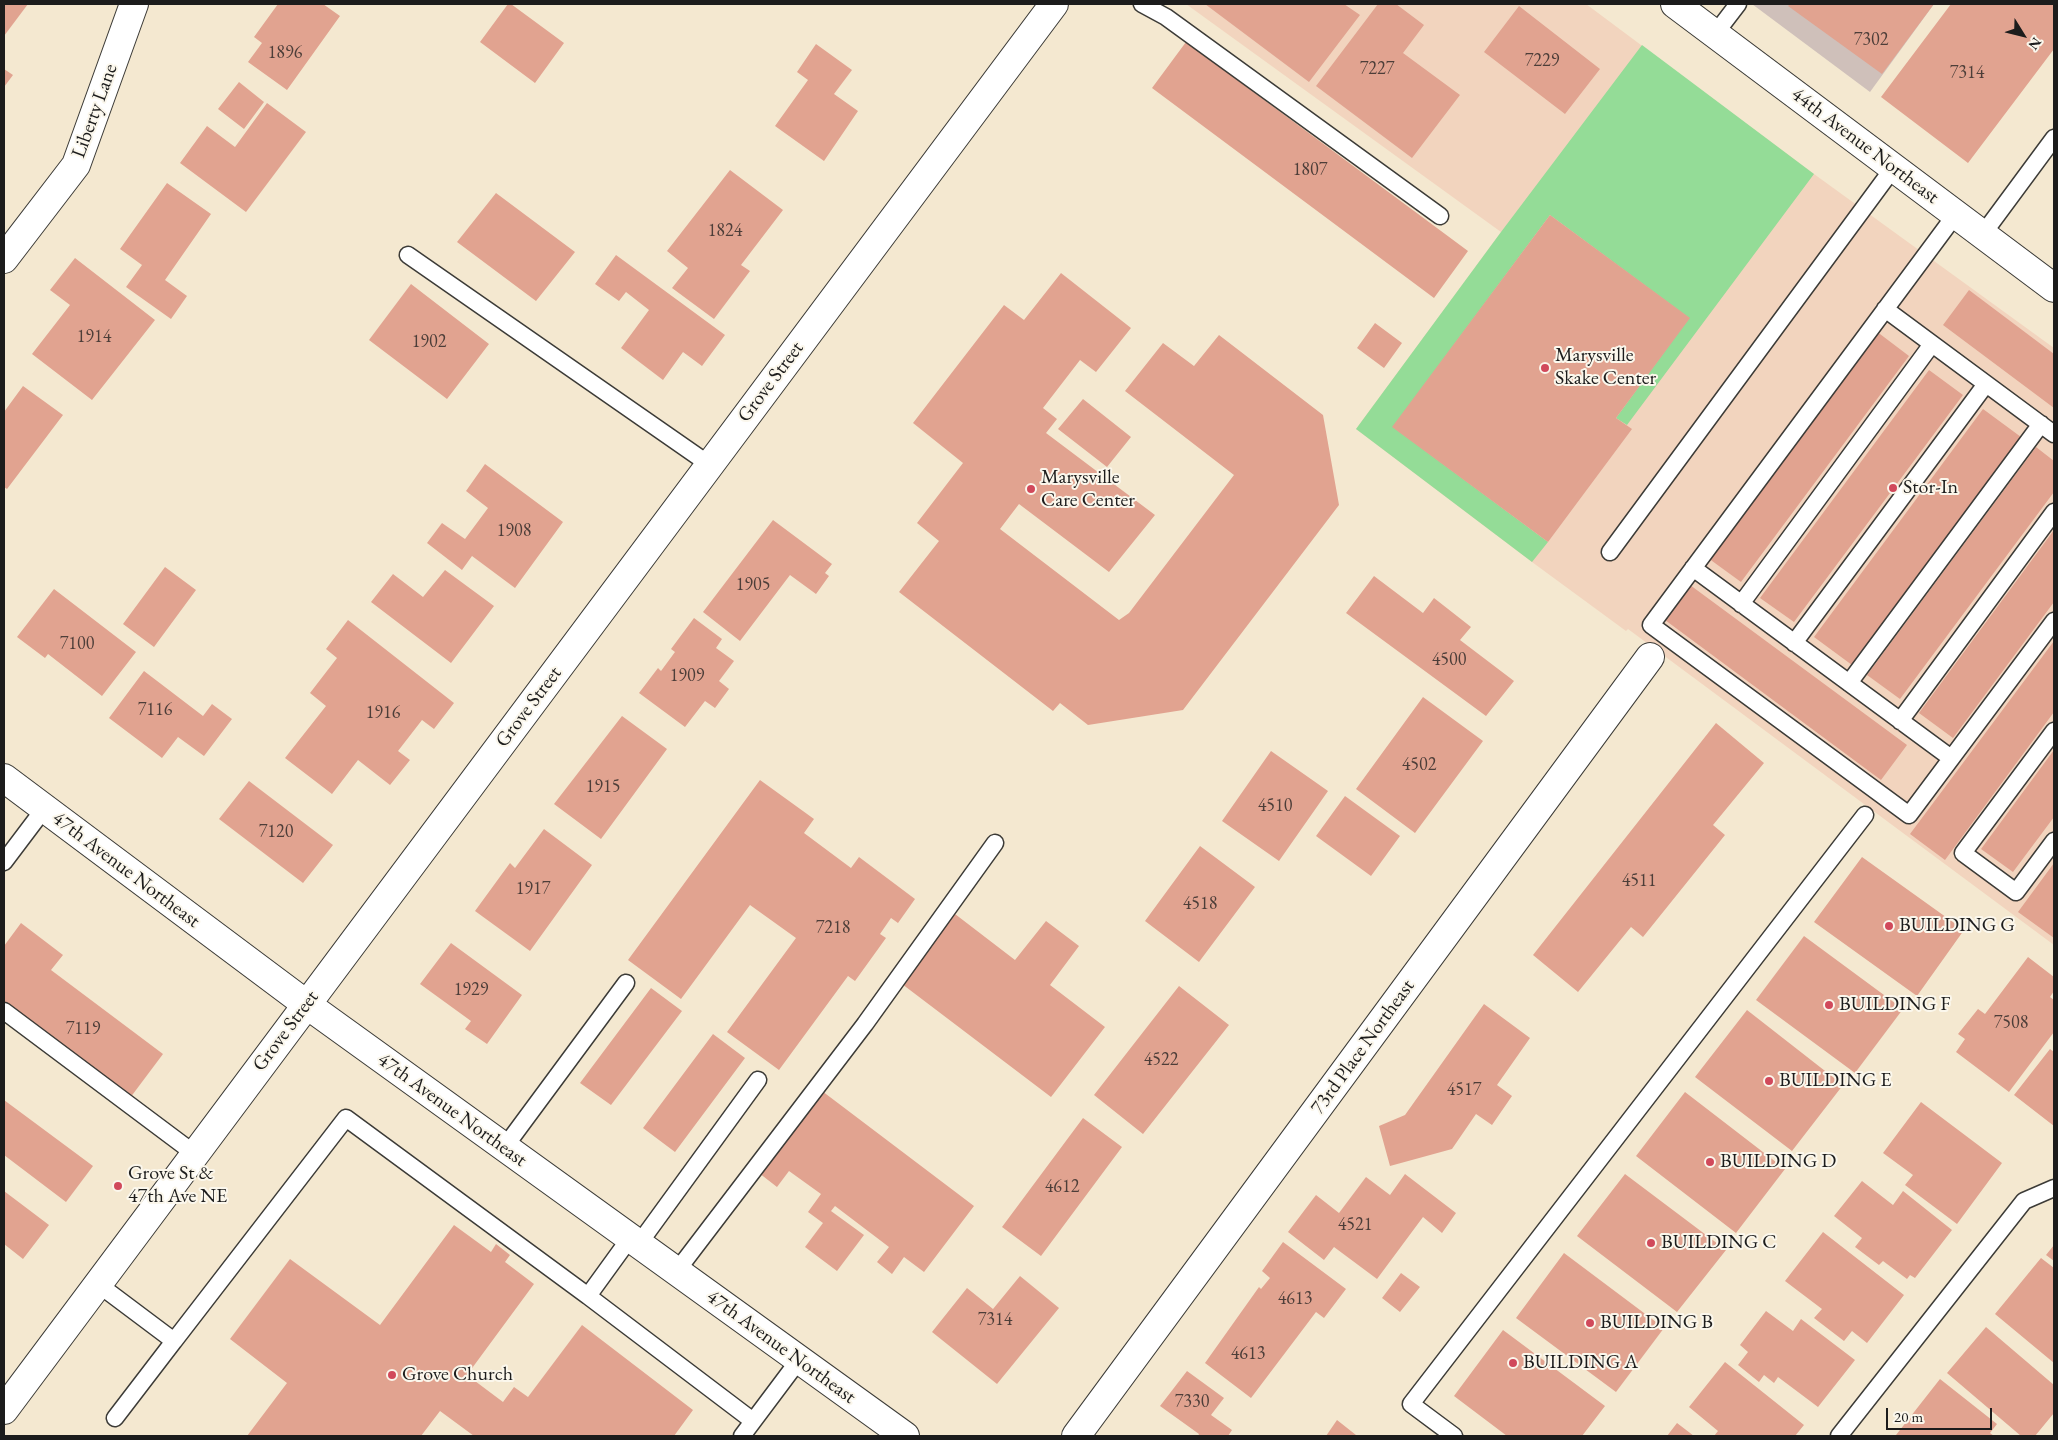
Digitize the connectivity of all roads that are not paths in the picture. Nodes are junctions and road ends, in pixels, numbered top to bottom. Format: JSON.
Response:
{"nodes":[{"id":1,"x":134,"y":4,"type":"edge"},
{"id":2,"x":1054,"y":4,"type":"edge"},
{"id":3,"x":1142,"y":4,"type":"edge"},
{"id":4,"x":1675,"y":4,"type":"edge"},
{"id":5,"x":1738,"y":4,"type":"edge"},
{"id":6,"x":1715,"y":34,"type":"junction"},
{"id":7,"x":2054,"y":138,"type":"edge"},
{"id":8,"x":1894,"y":168,"type":"junction"},
{"id":9,"x":1956,"y":214,"type":"junction"},
{"id":10,"x":1440,"y":216,"type":"dead end"},
{"id":11,"x":1983,"y":234,"type":"junction"},
{"id":12,"x":408,"y":254,"type":"dead end"},
{"id":13,"x":4,"y":259,"type":"edge"},
{"id":14,"x":2054,"y":288,"type":"edge"},
{"id":15,"x":1885,"y":309,"type":"junction"},
{"id":16,"x":1932,"y":344,"type":"junction"},
{"id":17,"x":1986,"y":384,"type":"junction"},
{"id":18,"x":2048,"y":429,"type":"edge"},
{"id":19,"x":710,"y":465,"type":"junction"},
{"id":20,"x":2054,"y":512,"type":"edge"},
{"id":21,"x":1610,"y":552,"type":"dead end"},
{"id":22,"x":1693,"y":568,"type":"junction"},
{"id":23,"x":1741,"y":604,"type":"junction"},
{"id":24,"x":2054,"y":621,"type":"edge"},
{"id":25,"x":1794,"y":643,"type":"junction"},
{"id":26,"x":1650,"y":657,"type":"dead end"},
{"id":27,"x":1849,"y":683,"type":"junction"},
{"id":28,"x":1900,"y":721,"type":"junction"},
{"id":29,"x":2054,"y":731,"type":"edge"},
{"id":30,"x":1952,"y":758,"type":"junction"},
{"id":31,"x":4,"y":778,"type":"edge"},
{"id":32,"x":44,"y":808,"type":"junction"},
{"id":33,"x":1865,"y":815,"type":"dead end"},
{"id":34,"x":2054,"y":841,"type":"edge"},
{"id":35,"x":995,"y":843,"type":"dead end"},
{"id":36,"x":4,"y":862,"type":"edge"},
{"id":37,"x":626,"y":983,"type":"dead end"},
{"id":38,"x":306,"y":1004,"type":"junction"},
{"id":39,"x":4,"y":1011,"type":"edge"},
{"id":40,"x":758,"y":1080,"type":"dead end"},
{"id":41,"x":504,"y":1148,"type":"junction"},
{"id":42,"x":195,"y":1154,"type":"junction"},
{"id":43,"x":2054,"y":1188,"type":"edge"},
{"id":44,"x":634,"y":1241,"type":"junction"},
{"id":45,"x":676,"y":1272,"type":"junction"},
{"id":46,"x":98,"y":1284,"type":"junction"},
{"id":47,"x":588,"y":1296,"type":"junction"},
{"id":48,"x":174,"y":1341,"type":"junction"},
{"id":49,"x":799,"y":1360,"type":"junction"},
{"id":50,"x":4,"y":1410,"type":"edge"},
{"id":51,"x":115,"y":1418,"type":"dead end"},
{"id":52,"x":753,"y":1421,"type":"junction"},
{"id":53,"x":742,"y":1436,"type":"edge"},
{"id":54,"x":905,"y":1436,"type":"edge"},
{"id":55,"x":1076,"y":1436,"type":"edge"},
{"id":56,"x":1454,"y":1436,"type":"edge"},
{"id":57,"x":1839,"y":1436,"type":"edge"}],
"edges":[{"from":1,"to":13,"type":"street","name":"Liberty Lane"},
{"from":2,"to":19,"type":"street","name":"Grove Street"},
{"from":3,"to":10,"type":"lane"},
{"from":4,"to":6,"type":"street","name":"44th Avenue Northeast"},
{"from":5,"to":6,"type":"lane"},
{"from":6,"to":8,"type":"street","name":"44th Avenue Northeast"},
{"from":7,"to":11,"type":"lane"},
{"from":8,"to":9,"type":"street","name":"44th Avenue Northeast"},
{"from":8,"to":21,"type":"lane"},
{"from":9,"to":11,"type":"street","name":"44th Avenue Northeast"},
{"from":9,"to":15,"type":"lane"},
{"from":11,"to":14,"type":"street","name":"44th Avenue Northeast"},
{"from":12,"to":19,"type":"lane"},
{"from":15,"to":16,"type":"lane"},
{"from":15,"to":22,"type":"lane"},
{"from":16,"to":17,"type":"lane"},
{"from":16,"to":23,"type":"lane"},
{"from":17,"to":18,"type":"lane"},
{"from":17,"to":25,"type":"lane"},
{"from":18,"to":27,"type":"lane"},
{"from":19,"to":38,"type":"street","name":"Grove Street"},
{"from":20,"to":28,"type":"lane"},
{"from":22,"to":23,"type":"lane"},
{"from":22,"to":30,"type":"lane"},
{"from":23,"to":25,"type":"lane"},
{"from":24,"to":30,"type":"lane"},
{"from":25,"to":27,"type":"lane"},
{"from":26,"to":55,"type":"street","name":"73rd Place Northeast"},
{"from":27,"to":28,"type":"lane"},
{"from":28,"to":30,"type":"lane"},
{"from":29,"to":34,"type":"lane"},
{"from":31,"to":32,"type":"street","name":"47th Avenue Northeast"},
{"from":32,"to":36,"type":"lane"},
{"from":32,"to":38,"type":"street","name":"47th Avenue Northeast"},
{"from":33,"to":56,"type":"lane"},
{"from":35,"to":45,"type":"lane"},
{"from":37,"to":41,"type":"lane"},
{"from":38,"to":41,"type":"street","name":"47th Avenue Northeast"},
{"from":38,"to":42,"type":"street","name":"Grove Street"},
{"from":39,"to":42,"type":"lane"},
{"from":40,"to":44,"type":"lane"},
{"from":41,"to":44,"type":"street","name":"47th Avenue Northeast"},
{"from":42,"to":46,"type":"street","name":"Grove Street"},
{"from":43,"to":57,"type":"lane"},
{"from":44,"to":45,"type":"street","name":"47th Avenue Northeast"},
{"from":44,"to":47,"type":"lane"},
{"from":45,"to":49,"type":"street","name":"47th Avenue Northeast"},
{"from":46,"to":48,"type":"lane"},
{"from":46,"to":50,"type":"street","name":"Grove Street"},
{"from":47,"to":48,"type":"lane"},
{"from":47,"to":52,"type":"lane"},
{"from":48,"to":51,"type":"lane"},
{"from":49,"to":52,"type":"lane"},
{"from":49,"to":54,"type":"street","name":"47th Avenue Northeast"},
{"from":52,"to":53,"type":"lane"}]}
